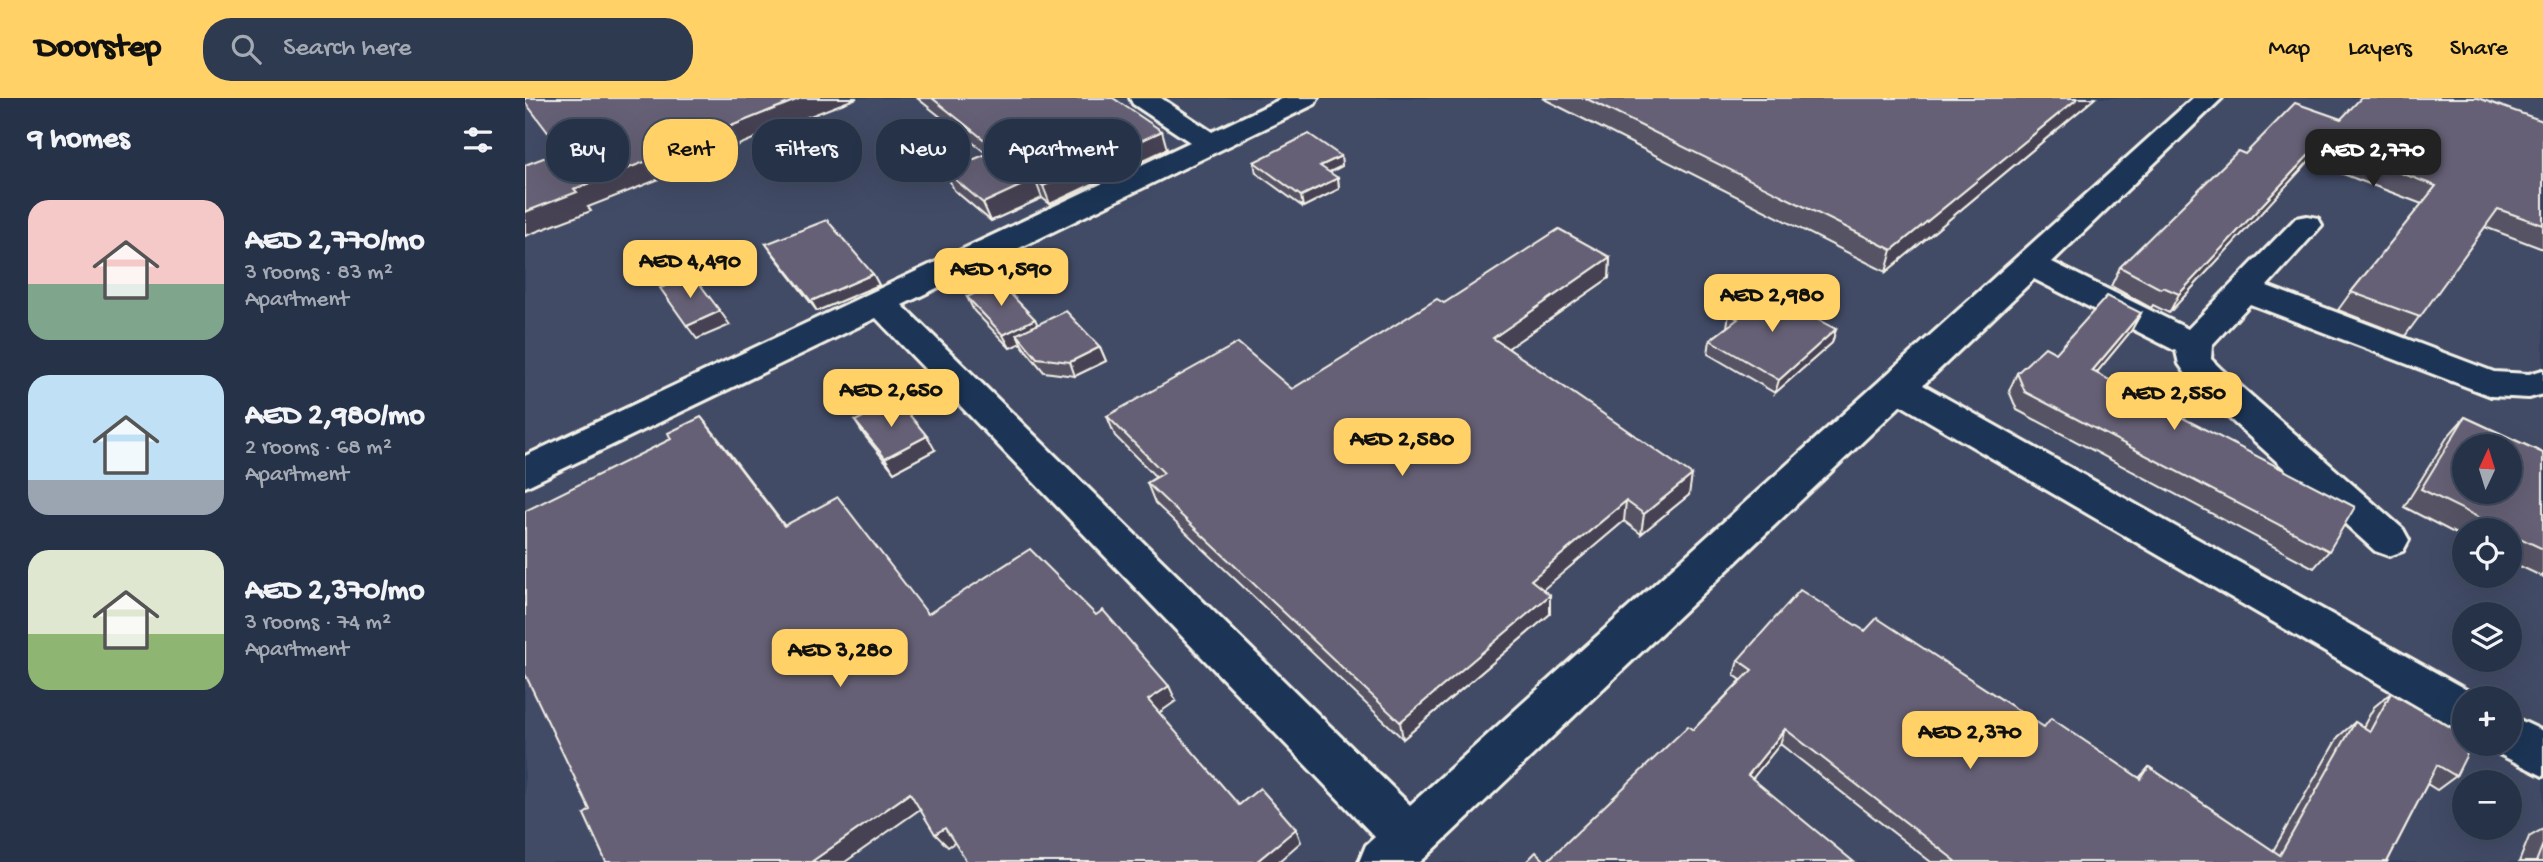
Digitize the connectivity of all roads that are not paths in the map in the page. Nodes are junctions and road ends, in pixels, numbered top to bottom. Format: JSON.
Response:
{"nodes":[{"id":1,"x":1143,"y":98,"type":"edge"},
{"id":2,"x":1305,"y":98,"type":"edge"},
{"id":3,"x":2209,"y":98,"type":"edge"},
{"id":4,"x":1210,"y":143,"type":"junction"},
{"id":5,"x":2307,"y":225,"type":"dead end"},
{"id":6,"x":2030,"y":264,"type":"junction"},
{"id":7,"x":2245,"y":290,"type":"junction"},
{"id":8,"x":879,"y":302,"type":"junction"},
{"id":9,"x":2193,"y":345,"type":"junction"},
{"id":10,"x":2543,"y":382,"type":"edge"},
{"id":11,"x":1898,"y":387,"type":"junction"},
{"id":12,"x":525,"y":472,"type":"edge"},
{"id":13,"x":2389,"y":540,"type":"dead end"},
{"id":14,"x":2452,"y":703,"type":"edge"},
{"id":15,"x":2522,"y":743,"type":"edge"},
{"id":16,"x":2543,"y":755,"type":"edge"},
{"id":17,"x":1397,"y":850,"type":"edge"}],
"edges":[{"from":1,"to":4,"type":"lane"},
{"from":2,"to":4,"type":"lane"},
{"from":3,"to":6,"type":"lane"},
{"from":4,"to":8,"type":"lane"},
{"from":5,"to":7,"type":"lane"},
{"from":6,"to":9,"type":"lane"},
{"from":6,"to":11,"type":"lane"},
{"from":7,"to":9,"type":"lane"},
{"from":7,"to":10,"type":"lane"},
{"from":8,"to":12,"type":"lane"},
{"from":8,"to":17,"type":"lane"},
{"from":9,"to":13,"type":"lane"},
{"from":11,"to":14,"type":"lane"},
{"from":11,"to":17,"type":"lane"},
{"from":15,"to":16,"type":"lane"}]}
